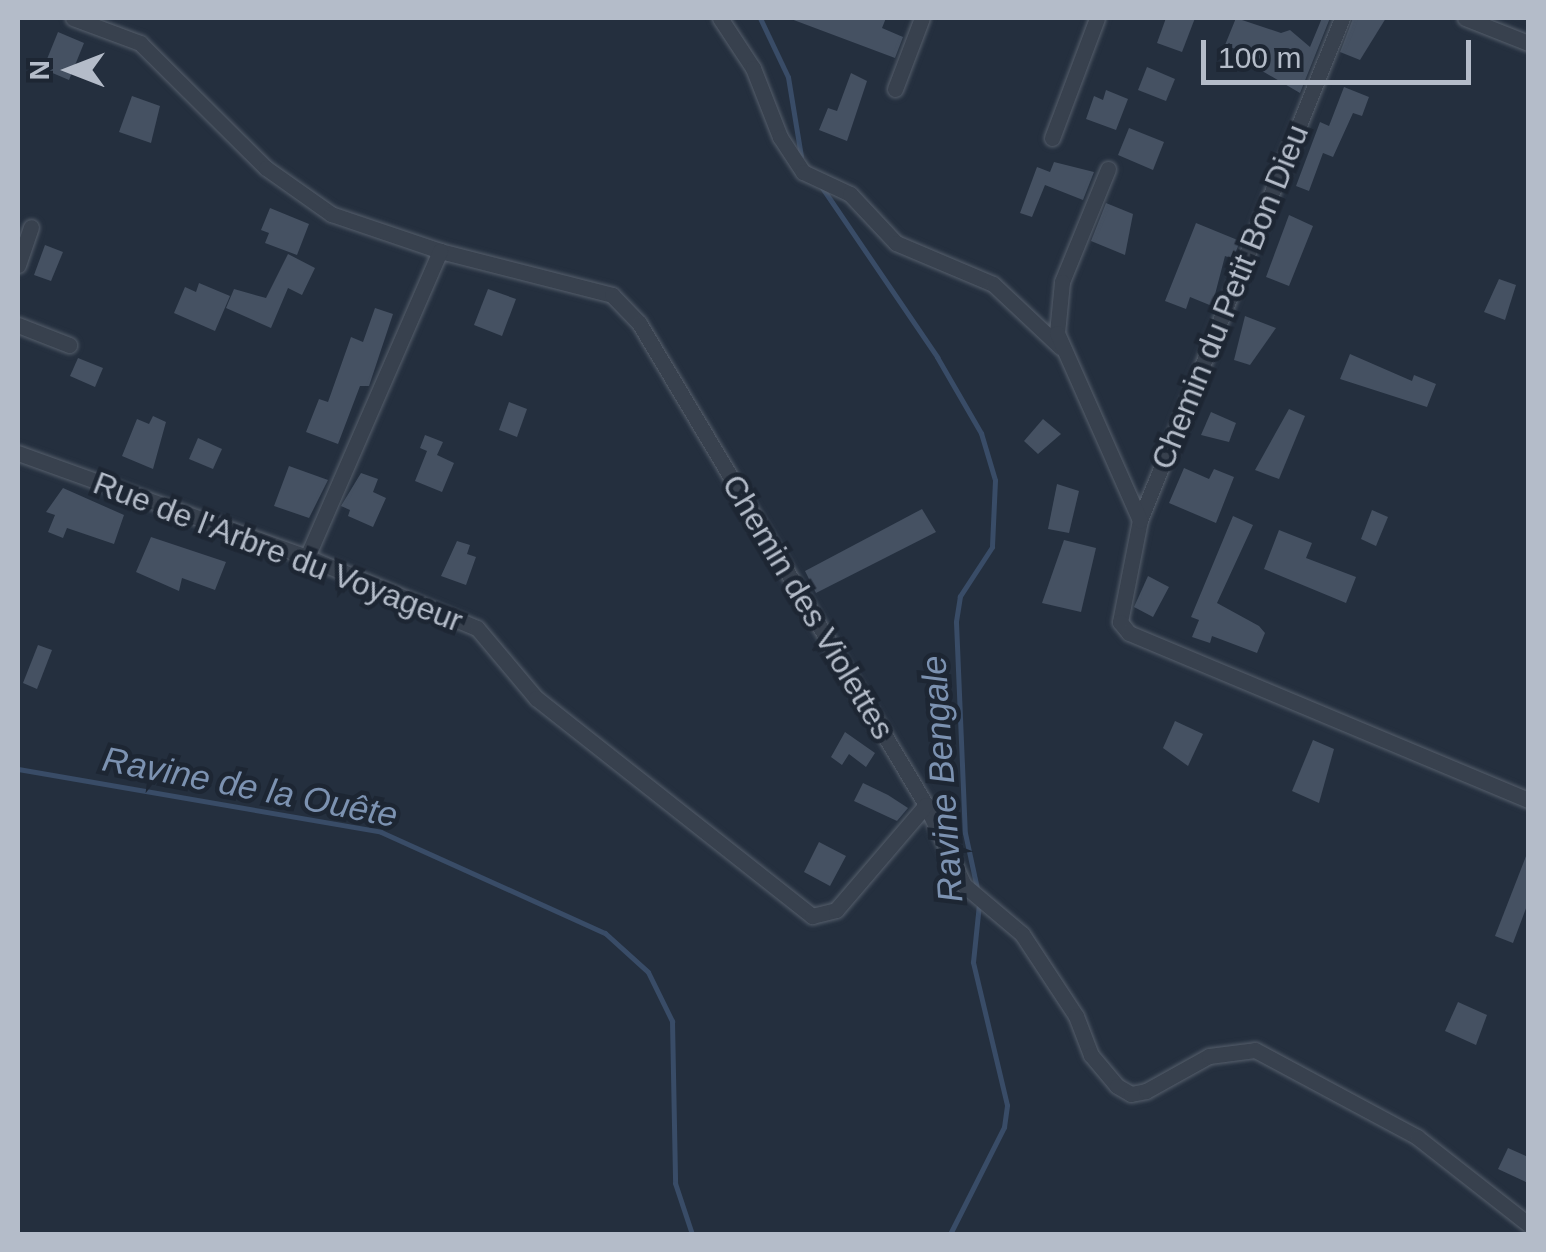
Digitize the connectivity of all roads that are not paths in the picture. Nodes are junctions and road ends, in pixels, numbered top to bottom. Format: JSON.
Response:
{"nodes":[{"id":1,"x":73,"y":18,"type":"edge"},
{"id":2,"x":720,"y":18,"type":"edge"},
{"id":3,"x":922,"y":18,"type":"edge"},
{"id":4,"x":1097,"y":18,"type":"edge"},
{"id":5,"x":1342,"y":18,"type":"edge"},
{"id":6,"x":1465,"y":18,"type":"edge"},
{"id":7,"x":1528,"y":43,"type":"edge"},
{"id":8,"x":895,"y":90,"type":"dead end"},
{"id":9,"x":1052,"y":138,"type":"dead end"},
{"id":10,"x":1108,"y":169,"type":"dead end"},
{"id":11,"x":32,"y":226,"type":"dead end"},
{"id":12,"x":440,"y":251,"type":"junction"},
{"id":13,"x":18,"y":265,"type":"edge"},
{"id":14,"x":18,"y":325,"type":"edge"},
{"id":15,"x":69,"y":346,"type":"dead end"},
{"id":16,"x":1060,"y":346,"type":"junction"},
{"id":17,"x":18,"y":453,"type":"edge"},
{"id":18,"x":1140,"y":520,"type":"junction"},
{"id":19,"x":307,"y":557,"type":"junction"},
{"id":20,"x":1528,"y":800,"type":"edge"},
{"id":21,"x":926,"y":806,"type":"junction"},
{"id":22,"x":1528,"y":1224,"type":"edge"}],
"edges":[{"from":1,"to":12,"type":"street","name":"Chemin des Violettes"},
{"from":2,"to":16,"type":"street"},
{"from":3,"to":8,"type":"street"},
{"from":4,"to":9,"type":"street"},
{"from":5,"to":18,"type":"street","name":"Chemin du Petit Bon Dieu"},
{"from":6,"to":7,"type":"street"},
{"from":10,"to":16,"type":"street"},
{"from":11,"to":13,"type":"street"},
{"from":12,"to":19,"type":"street"},
{"from":12,"to":21,"type":"street","name":"Chemin des Violettes"},
{"from":14,"to":15,"type":"street"},
{"from":16,"to":18,"type":"street"},
{"from":17,"to":19,"type":"street","name":"Rue de l'Arbre du Voyageur"},
{"from":18,"to":20,"type":"street","name":"Chemin du Petit Bon Dieu"},
{"from":19,"to":21,"type":"street","name":"Rue de l'Arbre du Voyageur"},
{"from":21,"to":22,"type":"street","name":"Chemin des Violettes"}]}
